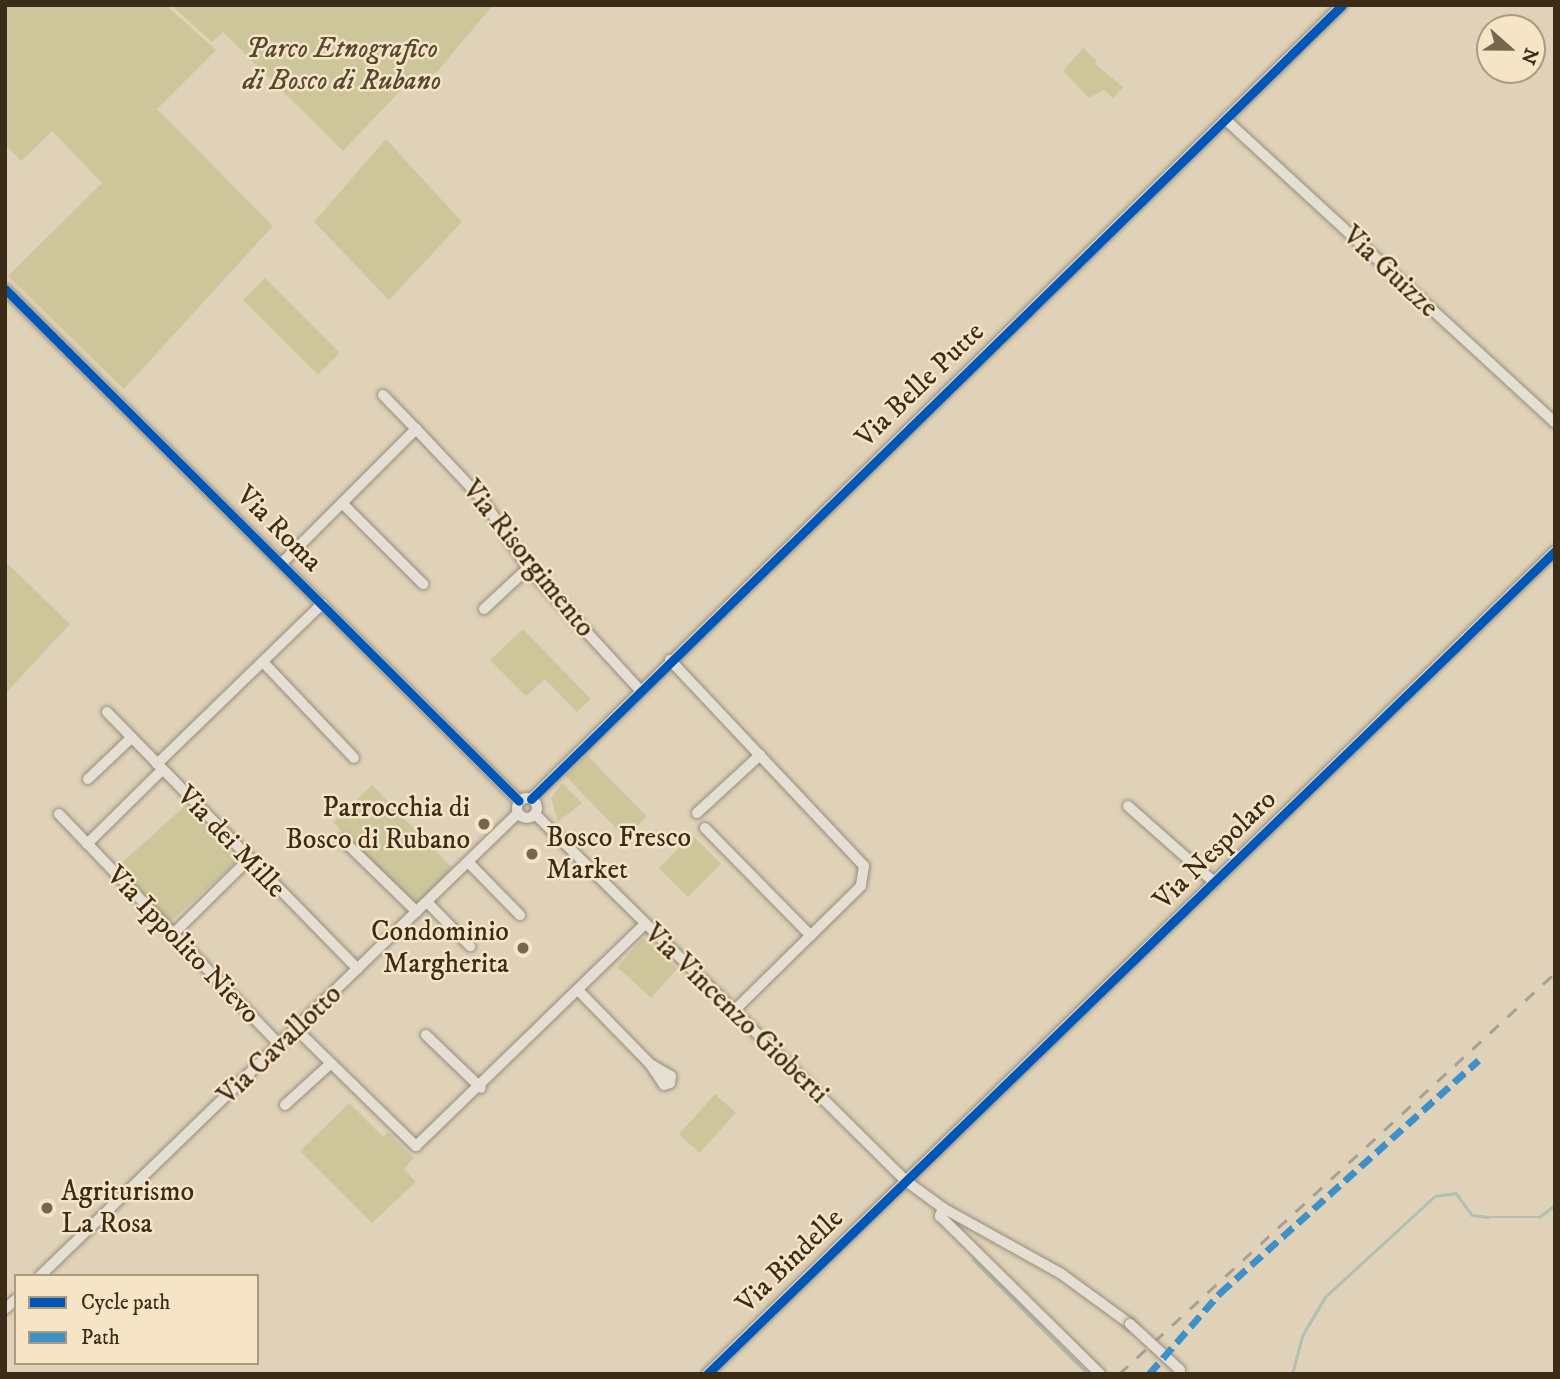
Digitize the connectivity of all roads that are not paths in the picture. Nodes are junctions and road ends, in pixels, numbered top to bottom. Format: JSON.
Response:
{"nodes":[{"id":1,"x":1342,"y":5,"type":"edge"},
{"id":2,"x":1226,"y":120,"type":"junction"},
{"id":3,"x":5,"y":289,"type":"edge"},
{"id":4,"x":383,"y":395,"type":"dead end"},
{"id":5,"x":1555,"y":423,"type":"edge"},
{"id":6,"x":416,"y":429,"type":"junction"},
{"id":7,"x":342,"y":503,"type":"junction"},
{"id":8,"x":1555,"y":551,"type":"edge"},
{"id":9,"x":282,"y":564,"type":"junction"},
{"id":10,"x":528,"y":568,"type":"junction"},
{"id":11,"x":423,"y":584,"type":"dead end"},
{"id":12,"x":322,"y":604,"type":"junction"},
{"id":13,"x":484,"y":609,"type":"dead end"},
{"id":14,"x":670,"y":660,"type":"junction"},
{"id":15,"x":263,"y":662,"type":"junction"},
{"id":16,"x":639,"y":689,"type":"junction"},
{"id":17,"x":107,"y":712,"type":"dead end"},
{"id":18,"x":131,"y":738,"type":"junction"},
{"id":19,"x":760,"y":755,"type":"junction"},
{"id":20,"x":354,"y":758,"type":"dead end"},
{"id":21,"x":159,"y":767,"type":"junction"},
{"id":22,"x":88,"y":779,"type":"dead end"},
{"id":23,"x":531,"y":799,"type":"junction"},
{"id":24,"x":519,"y":802,"type":"junction"},
{"id":25,"x":1128,"y":806,"type":"dead end"},
{"id":26,"x":518,"y":813,"type":"junction"},
{"id":27,"x":697,"y":813,"type":"dead end"},
{"id":28,"x":58,"y":814,"type":"dead end"},
{"id":29,"x":535,"y":814,"type":"junction"},
{"id":30,"x":705,"y":828,"type":"dead end"},
{"id":31,"x":343,"y":840,"type":"dead end"},
{"id":32,"x":87,"y":844,"type":"junction"},
{"id":33,"x":248,"y":860,"type":"junction"},
{"id":34,"x":469,"y":863,"type":"junction"},
{"id":35,"x":1214,"y":882,"type":"junction"},
{"id":36,"x":427,"y":902,"type":"junction"},
{"id":37,"x":417,"y":912,"type":"junction"},
{"id":38,"x":520,"y":915,"type":"dead end"},
{"id":39,"x":644,"y":925,"type":"junction"},
{"id":40,"x":173,"y":934,"type":"junction"},
{"id":41,"x":811,"y":936,"type":"junction"},
{"id":42,"x":470,"y":946,"type":"dead end"},
{"id":43,"x":358,"y":969,"type":"junction"},
{"id":44,"x":578,"y":990,"type":"junction"},
{"id":45,"x":734,"y":1011,"type":"junction"},
{"id":46,"x":296,"y":1029,"type":"junction"},
{"id":47,"x":426,"y":1035,"type":"dead end"},
{"id":48,"x":280,"y":1045,"type":"junction"},
{"id":49,"x":650,"y":1063,"type":"dead end"},
{"id":50,"x":330,"y":1064,"type":"junction"},
{"id":51,"x":481,"y":1087,"type":"junction"},
{"id":52,"x":285,"y":1105,"type":"dead end"},
{"id":53,"x":906,"y":1181,"type":"junction"},
{"id":54,"x":943,"y":1208,"type":"junction"},
{"id":55,"x":42,"y":1274,"type":"edge"},
{"id":56,"x":1182,"y":1372,"type":"edge"},
{"id":57,"x":707,"y":1374,"type":"edge"},
{"id":58,"x":1100,"y":1374,"type":"edge"}],
"edges":[{"from":1,"to":2,"type":"street","name":"Via Belle Putte"},
{"from":2,"to":5,"type":"street","name":"Via Guizze"},
{"from":2,"to":14,"type":"street","name":"Via Belle Putte"},
{"from":3,"to":9,"type":"street","name":"Via Roma"},
{"from":4,"to":6,"type":"street","name":"Via Risorgimento"},
{"from":6,"to":7,"type":"street"},
{"from":6,"to":10,"type":"street","name":"Via Risorgimento"},
{"from":7,"to":9,"type":"street"},
{"from":7,"to":11,"type":"street"},
{"from":8,"to":35,"type":"street","name":"Via Nespolaro"},
{"from":9,"to":12,"type":"street","name":"Via Roma"},
{"from":10,"to":13,"type":"street"},
{"from":10,"to":16,"type":"street","name":"Via Risorgimento"},
{"from":12,"to":15,"type":"street","name":"Via Ippolito Nievo"},
{"from":12,"to":24,"type":"street","name":"Via Roma"},
{"from":14,"to":16,"type":"street","name":"Via Belle Putte"},
{"from":14,"to":19,"type":"street"},
{"from":15,"to":20,"type":"street"},
{"from":15,"to":21,"type":"street","name":"Via Ippolito Nievo"},
{"from":16,"to":23,"type":"street","name":"Via Belle Putte"},
{"from":17,"to":18,"type":"street","name":"Via dei Mille"},
{"from":18,"to":21,"type":"street","name":"Via dei Mille"},
{"from":18,"to":22,"type":"street"},
{"from":19,"to":27,"type":"street"},
{"from":19,"to":41,"type":"street"},
{"from":21,"to":32,"type":"street","name":"Via Ippolito Nievo"},
{"from":21,"to":33,"type":"street","name":"Via dei Mille"},
{"from":23,"to":24,"type":"street"},
{"from":23,"to":29,"type":"street"},
{"from":24,"to":26,"type":"street"},
{"from":25,"to":35,"type":"street"},
{"from":26,"to":29,"type":"street"},
{"from":26,"to":34,"type":"street","name":"Via Cavallotto"},
{"from":28,"to":32,"type":"street","name":"Via Ippolito Nievo"},
{"from":29,"to":39,"type":"street","name":"Via Vincenzo Gioberti"},
{"from":30,"to":41,"type":"street"},
{"from":31,"to":37,"type":"street"},
{"from":32,"to":40,"type":"street","name":"Via Ippolito Nievo"},
{"from":33,"to":40,"type":"street"},
{"from":33,"to":43,"type":"street","name":"Via dei Mille"},
{"from":34,"to":36,"type":"street","name":"Via Cavallotto"},
{"from":34,"to":38,"type":"street"},
{"from":35,"to":53,"type":"street","name":"Via Nespolaro"},
{"from":36,"to":37,"type":"street","name":"Via Cavallotto"},
{"from":36,"to":42,"type":"street"},
{"from":37,"to":43,"type":"street","name":"Via Cavallotto"},
{"from":39,"to":44,"type":"street"},
{"from":39,"to":45,"type":"street","name":"Via Vincenzo Gioberti"},
{"from":40,"to":48,"type":"street","name":"Via Ippolito Nievo"},
{"from":41,"to":45,"type":"street"},
{"from":43,"to":46,"type":"street","name":"Via Cavallotto"},
{"from":44,"to":49,"type":"street"},
{"from":44,"to":51,"type":"street"},
{"from":45,"to":53,"type":"street","name":"Via Vincenzo Gioberti"},
{"from":46,"to":48,"type":"street","name":"Via Cavallotto"},
{"from":46,"to":50,"type":"street"},
{"from":47,"to":51,"type":"street"},
{"from":48,"to":55,"type":"street","name":"Via Cavallotto"},
{"from":50,"to":51,"type":"street"},
{"from":50,"to":52,"type":"street"},
{"from":53,"to":54,"type":"street","name":"Via Vincenzo Gioberti"},
{"from":53,"to":57,"type":"street","name":"Via Bindelle"},
{"from":54,"to":56,"type":"street","name":"Via Vincenzo Gioberti","bridge":true},
{"from":54,"to":58,"type":"street","name":"Via Vincenzo Gioberti"}]}
